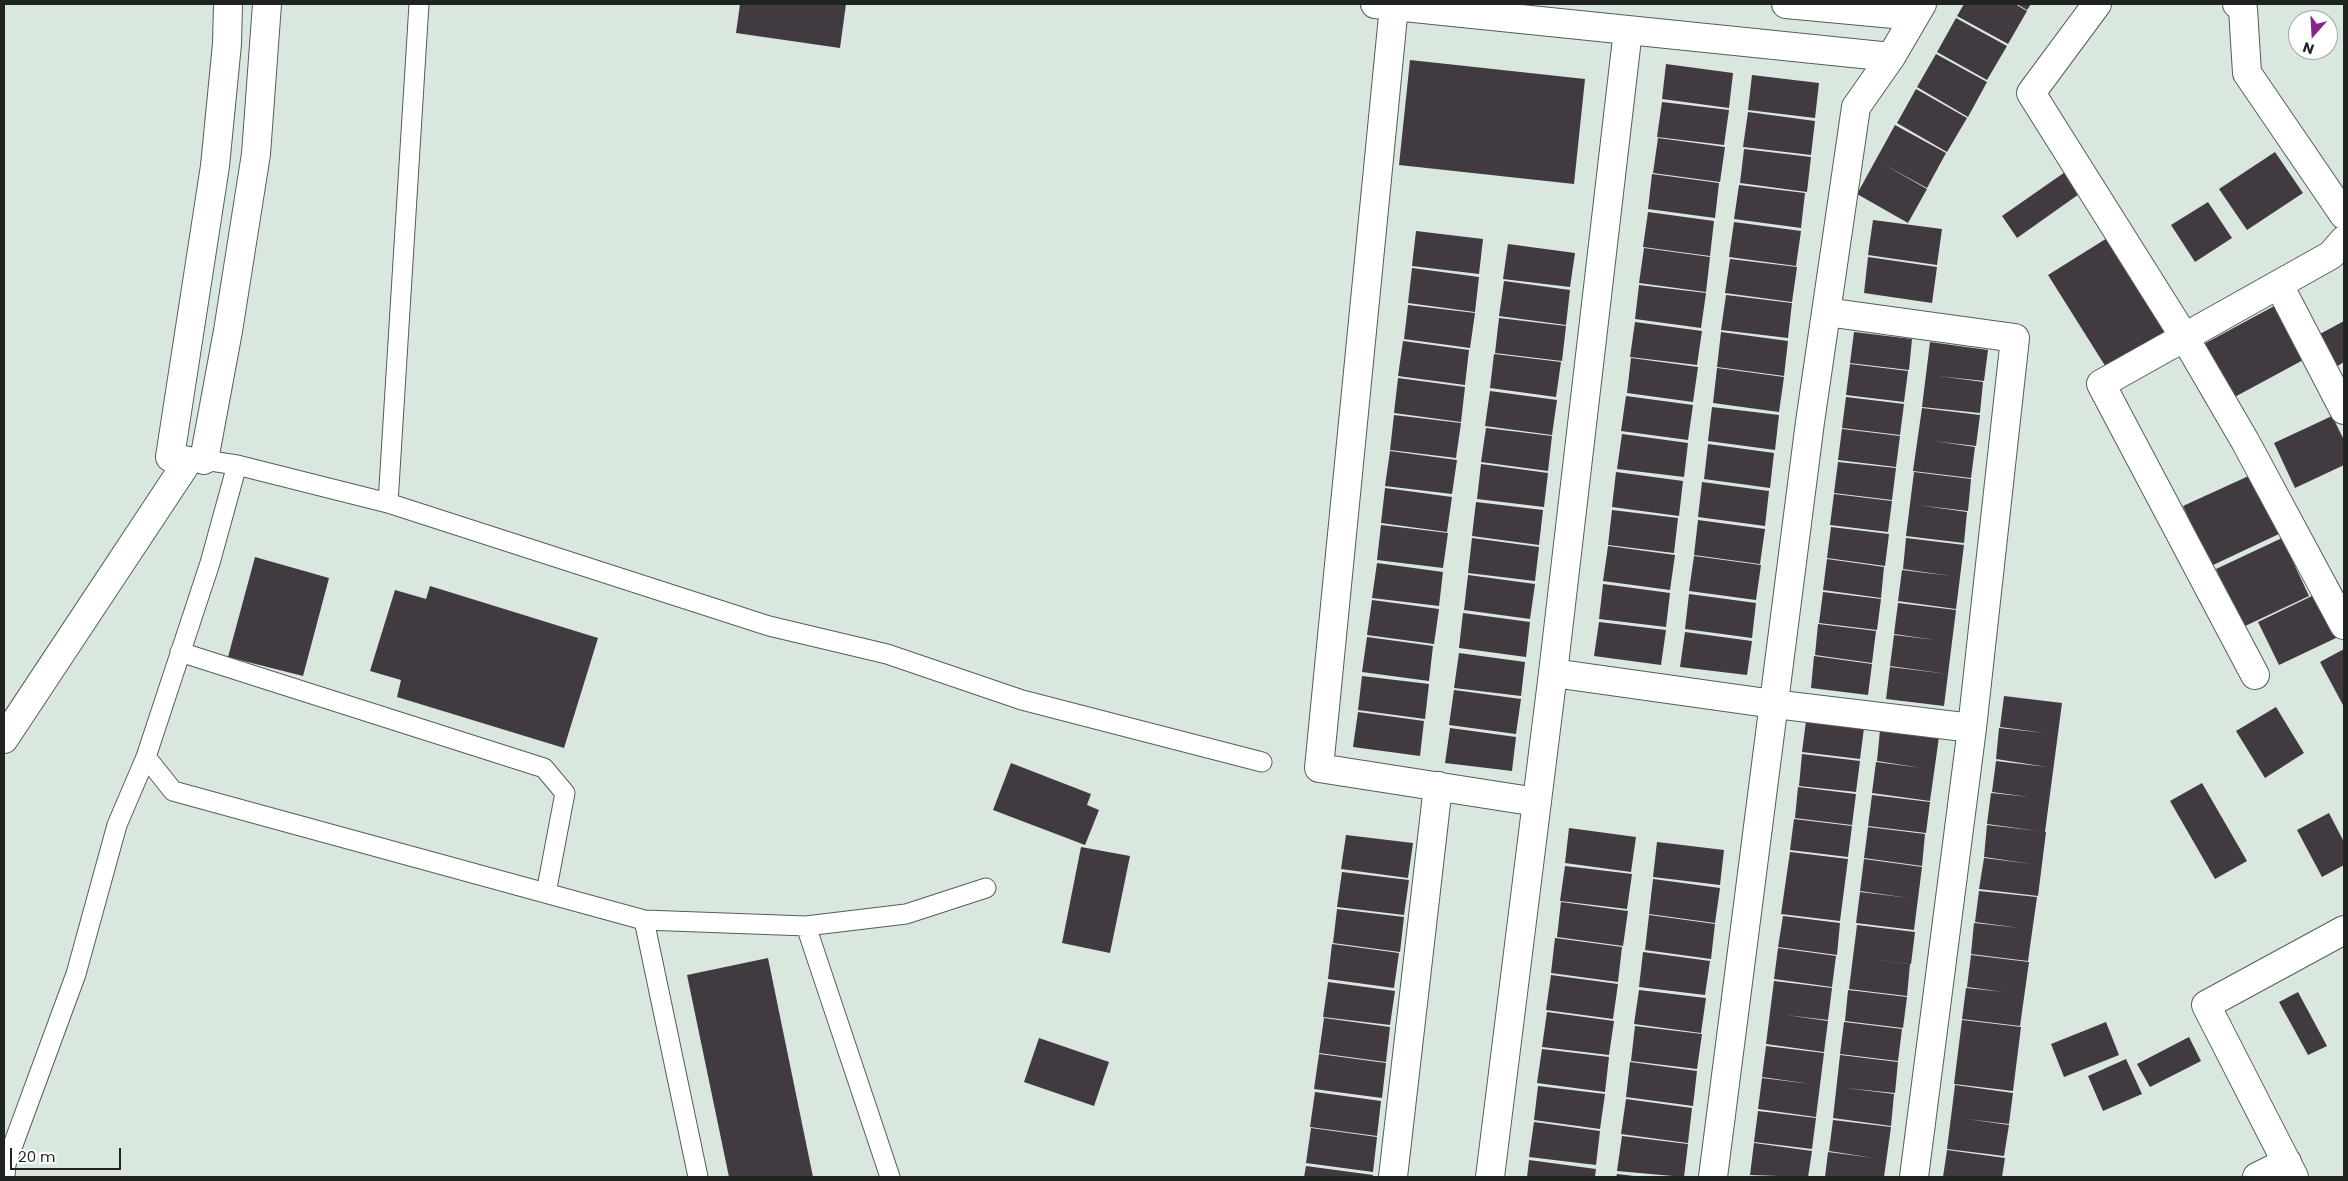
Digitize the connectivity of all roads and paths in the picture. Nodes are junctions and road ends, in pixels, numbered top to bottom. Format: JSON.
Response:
{"nodes":[{"id":1,"x":228,"y":4,"type":"edge"},
{"id":2,"x":267,"y":4,"type":"edge"},
{"id":3,"x":419,"y":4,"type":"edge"},
{"id":4,"x":1786,"y":4,"type":"edge"},
{"id":5,"x":2096,"y":4,"type":"edge"},
{"id":6,"x":2237,"y":4,"type":"edge"},
{"id":7,"x":1385,"y":5,"type":"edge"},
{"id":8,"x":1918,"y":10,"type":"edge"},
{"id":9,"x":1628,"y":30,"type":"junction"},
{"id":10,"x":1892,"y":57,"type":"junction"},
{"id":11,"x":2344,"y":215,"type":"edge"},
{"id":12,"x":2344,"y":240,"type":"edge"},
{"id":13,"x":2279,"y":285,"type":"junction"},
{"id":14,"x":1826,"y":312,"type":"junction"},
{"id":15,"x":2185,"y":338,"type":"junction"},
{"id":16,"x":2344,"y":410,"type":"edge"},
{"id":17,"x":187,"y":460,"type":"junction"},
{"id":18,"x":237,"y":465,"type":"junction"},
{"id":19,"x":388,"y":503,"type":"junction"},
{"id":20,"x":2344,"y":625,"type":"edge"},
{"id":21,"x":180,"y":652,"type":"junction"},
{"id":22,"x":1553,"y":672,"type":"junction"},
{"id":23,"x":2255,"y":675,"type":"dead end"},
{"id":24,"x":1774,"y":704,"type":"junction"},
{"id":25,"x":1972,"y":728,"type":"junction"},
{"id":26,"x":4,"y":738,"type":"edge"},
{"id":27,"x":146,"y":757,"type":"junction"},
{"id":28,"x":1262,"y":762,"type":"dead end"},
{"id":29,"x":1438,"y":786,"type":"junction"},
{"id":30,"x":1537,"y":802,"type":"junction"},
{"id":31,"x":986,"y":888,"type":"dead end"},
{"id":32,"x":546,"y":893,"type":"junction"},
{"id":33,"x":644,"y":920,"type":"junction"},
{"id":34,"x":806,"y":926,"type":"junction"},
{"id":35,"x":2344,"y":930,"type":"edge"},
{"id":36,"x":2290,"y":1170,"type":"edge"},
{"id":37,"x":5,"y":1177,"type":"edge"},
{"id":38,"x":698,"y":1177,"type":"edge"},
{"id":39,"x":890,"y":1177,"type":"edge"},
{"id":40,"x":1392,"y":1177,"type":"edge"},
{"id":41,"x":1490,"y":1177,"type":"edge"},
{"id":42,"x":1713,"y":1177,"type":"edge"},
{"id":43,"x":1914,"y":1177,"type":"edge"},
{"id":44,"x":2257,"y":1177,"type":"edge"}],
"edges":[{"from":1,"to":17,"type":"street"},
{"from":2,"to":17,"type":"street"},
{"from":3,"to":19,"type":"lane"},
{"from":4,"to":8,"type":"street"},
{"from":5,"to":15,"type":"street"},
{"from":6,"to":11,"type":"street"},
{"from":7,"to":9,"type":"street"},
{"from":7,"to":29,"type":"street"},
{"from":8,"to":10,"type":"street"},
{"from":9,"to":10,"type":"street"},
{"from":9,"to":22,"type":"street"},
{"from":10,"to":14,"type":"street"},
{"from":12,"to":13,"type":"street"},
{"from":13,"to":15,"type":"street"},
{"from":13,"to":16,"type":"street"},
{"from":14,"to":24,"type":"street"},
{"from":14,"to":25,"type":"street"},
{"from":15,"to":20,"type":"street"},
{"from":15,"to":23,"type":"street"},
{"from":17,"to":18,"type":"lane"},
{"from":17,"to":26,"type":"street"},
{"from":18,"to":19,"type":"lane"},
{"from":18,"to":21,"type":"lane"},
{"from":19,"to":28,"type":"lane"},
{"from":21,"to":27,"type":"lane"},
{"from":21,"to":32,"type":"lane"},
{"from":22,"to":24,"type":"street"},
{"from":22,"to":30,"type":"street"},
{"from":24,"to":25,"type":"street"},
{"from":24,"to":42,"type":"street"},
{"from":25,"to":43,"type":"street"},
{"from":27,"to":32,"type":"lane"},
{"from":27,"to":37,"type":"lane"},
{"from":29,"to":30,"type":"street"},
{"from":29,"to":40,"type":"street"},
{"from":30,"to":41,"type":"street"},
{"from":31,"to":34,"type":"lane"},
{"from":32,"to":33,"type":"lane"},
{"from":33,"to":34,"type":"lane"},
{"from":33,"to":38,"type":"lane"},
{"from":34,"to":39,"type":"lane"},
{"from":35,"to":36,"type":"street"},
{"from":36,"to":44,"type":"street"}]}
